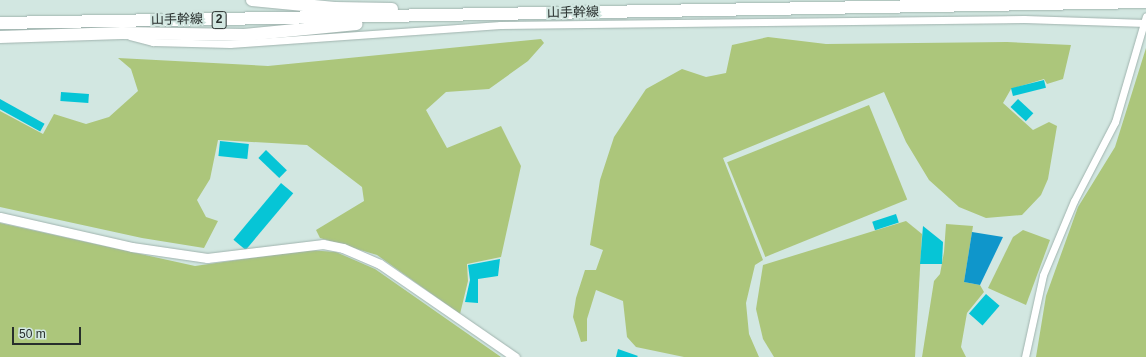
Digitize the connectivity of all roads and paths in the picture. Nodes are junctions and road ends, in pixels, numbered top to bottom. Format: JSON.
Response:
{"nodes":[{"id":1,"x":252,"y":0,"type":"edge"},
{"id":2,"x":1063,"y":2,"type":"edge"},
{"id":3,"x":1146,"y":2,"type":"edge"},
{"id":4,"x":1121,"y":6,"type":"junction"},
{"id":5,"x":1146,"y":10,"type":"edge"},
{"id":6,"x":496,"y":13,"type":"junction"},
{"id":7,"x":421,"y":17,"type":"junction"},
{"id":8,"x":1145,"y":21,"type":"edge"},
{"id":9,"x":0,"y":23,"type":"edge"},
{"id":10,"x":122,"y":33,"type":"junction"},
{"id":11,"x":0,"y":37,"type":"edge"},
{"id":12,"x":0,"y":217,"type":"edge"},
{"id":13,"x":515,"y":357,"type":"edge"},
{"id":14,"x":1025,"y":357,"type":"edge"}],
"edges":[{"from":1,"to":6,"type":"main road"},
{"from":2,"to":4,"type":"main road","name":"山手幹線","number":"2"},
{"from":2,"to":6,"type":"main road","name":"山手幹線","number":"2"},
{"from":3,"to":4,"type":"main road","name":"山手幹線","number":"2"},
{"from":4,"to":5,"type":"main road"},
{"from":6,"to":7,"type":"main road","name":"山手幹線","number":"2"},
{"from":7,"to":9,"type":"main road","name":"山手幹線","number":"2"},
{"from":7,"to":10,"type":"main road"},
{"from":8,"to":10,"type":"street"},
{"from":8,"to":14,"type":"street"},
{"from":10,"to":11,"type":"main road"},
{"from":12,"to":13,"type":"street"}]}
